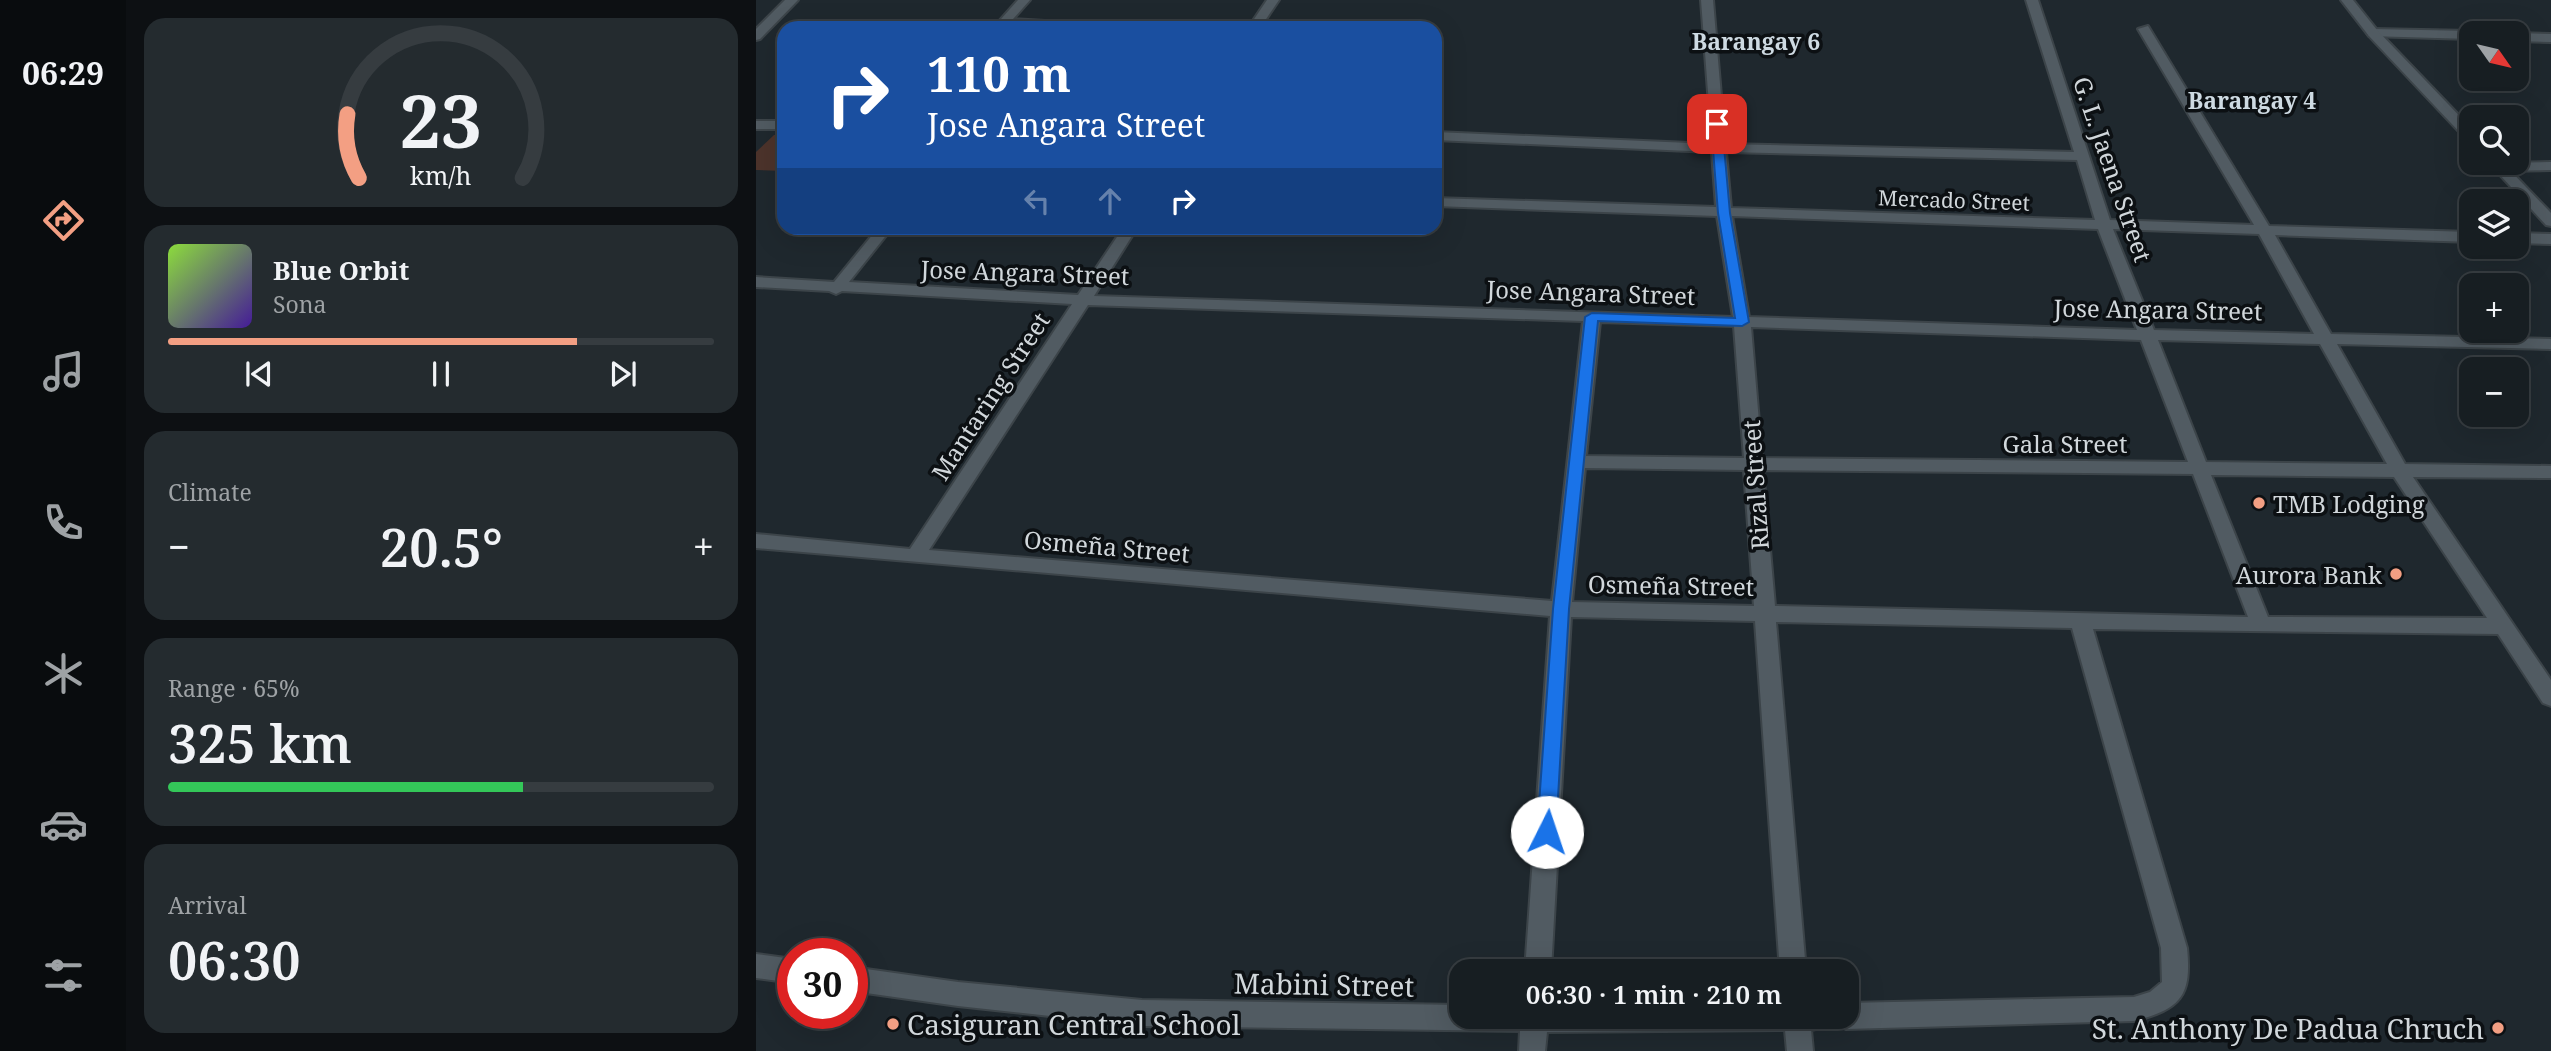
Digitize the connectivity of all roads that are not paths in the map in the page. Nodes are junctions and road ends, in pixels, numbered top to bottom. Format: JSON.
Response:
{"nodes":[{"id":1,"x":792,"y":0,"type":"edge"},
{"id":2,"x":1024,"y":0,"type":"edge"},
{"id":3,"x":1273,"y":0,"type":"edge"},
{"id":4,"x":1706,"y":0,"type":"edge"},
{"id":5,"x":2032,"y":0,"type":"edge"},
{"id":6,"x":2347,"y":0,"type":"edge"},
{"id":7,"x":1005,"y":21,"type":"edge"},
{"id":8,"x":1259,"y":21,"type":"edge"},
{"id":9,"x":2144,"y":29,"type":"dead end"},
{"id":10,"x":2373,"y":33,"type":"junction"},
{"id":11,"x":756,"y":36,"type":"edge"},
{"id":12,"x":2459,"y":36,"type":"edge"},
{"id":13,"x":2529,"y":37,"type":"edge"},
{"id":14,"x":2551,"y":38,"type":"edge"},
{"id":15,"x":2459,"y":123,"type":"edge"},
{"id":16,"x":756,"y":125,"type":"edge"},
{"id":17,"x":777,"y":125,"type":"edge"},
{"id":18,"x":1442,"y":136,"type":"edge"},
{"id":19,"x":1719,"y":148,"type":"junction"},
{"id":20,"x":2081,"y":156,"type":"junction"},
{"id":21,"x":2529,"y":166,"type":"edge"},
{"id":22,"x":2551,"y":166,"type":"edge"},
{"id":23,"x":2507,"y":175,"type":"edge"},
{"id":24,"x":1442,"y":202,"type":"edge"},
{"id":25,"x":1724,"y":213,"type":"junction"},
{"id":26,"x":2551,"y":222,"type":"edge"},
{"id":27,"x":2105,"y":227,"type":"junction"},
{"id":28,"x":2265,"y":231,"type":"junction"},
{"id":29,"x":879,"y":235,"type":"edge"},
{"id":30,"x":1125,"y":235,"type":"edge"},
{"id":31,"x":2459,"y":237,"type":"edge"},
{"id":32,"x":2529,"y":238,"type":"edge"},
{"id":33,"x":2551,"y":239,"type":"edge"},
{"id":34,"x":756,"y":282,"type":"edge"},
{"id":35,"x":836,"y":289,"type":"junction"},
{"id":36,"x":1082,"y":300,"type":"junction"},
{"id":37,"x":1592,"y":317,"type":"junction"},
{"id":38,"x":1742,"y":322,"type":"junction"},
{"id":39,"x":2147,"y":335,"type":"junction"},
{"id":40,"x":2326,"y":337,"type":"junction"},
{"id":41,"x":2551,"y":344,"type":"edge"},
{"id":42,"x":1579,"y":462,"type":"junction"},
{"id":43,"x":1753,"y":465,"type":"junction"},
{"id":44,"x":2398,"y":468,"type":"junction"},
{"id":45,"x":2200,"y":469,"type":"junction"},
{"id":46,"x":2551,"y":472,"type":"edge"},
{"id":47,"x":756,"y":541,"type":"edge"},
{"id":48,"x":915,"y":556,"type":"junction"},
{"id":49,"x":1561,"y":609,"type":"junction"},
{"id":50,"x":1764,"y":614,"type":"junction"},
{"id":51,"x":2080,"y":621,"type":"junction"},
{"id":52,"x":2261,"y":625,"type":"junction"},
{"id":53,"x":2503,"y":626,"type":"junction"},
{"id":54,"x":2551,"y":697,"type":"edge"},
{"id":55,"x":1539,"y":959,"type":"edge"},
{"id":56,"x":1792,"y":959,"type":"edge"},
{"id":57,"x":756,"y":966,"type":"edge"},
{"id":58,"x":777,"y":969,"type":"edge"},
{"id":59,"x":868,"y":981,"type":"edge"},
{"id":60,"x":1859,"y":1016,"type":"edge"},
{"id":61,"x":1449,"y":1017,"type":"edge"},
{"id":62,"x":1533,"y":1029,"type":"edge"},
{"id":63,"x":1798,"y":1029,"type":"edge"},
{"id":64,"x":1532,"y":1051,"type":"edge"},
{"id":65,"x":1800,"y":1051,"type":"edge"}],
"edges":[{"from":1,"to":11,"type":"street"},
{"from":2,"to":7,"type":"street"},
{"from":3,"to":8,"type":"street"},
{"from":4,"to":19,"type":"street","name":"Rizal Street"},
{"from":5,"to":20,"type":"street","name":"G. L. Jaena Street"},
{"from":6,"to":10,"type":"street"},
{"from":9,"to":28,"type":"street"},
{"from":10,"to":12,"type":"street"},
{"from":10,"to":15,"type":"street"},
{"from":13,"to":14,"type":"street"},
{"from":16,"to":17,"type":"street"},
{"from":18,"to":19,"type":"street"},
{"from":19,"to":20,"type":"street"},
{"from":19,"to":25,"type":"street","name":"Rizal Street"},
{"from":20,"to":27,"type":"street","name":"G. L. Jaena Street"},
{"from":21,"to":22,"type":"street"},
{"from":23,"to":26,"type":"street"},
{"from":24,"to":25,"type":"street","name":"Mercado Street"},
{"from":25,"to":27,"type":"street","name":"Mercado Street"},
{"from":25,"to":38,"type":"street","name":"Rizal Street"},
{"from":27,"to":28,"type":"street","name":"Mercado Street"},
{"from":27,"to":39,"type":"street","name":"G. L. Jaena Street"},
{"from":28,"to":31,"type":"street","name":"Mercado Street"},
{"from":28,"to":40,"type":"street"},
{"from":29,"to":35,"type":"street"},
{"from":30,"to":36,"type":"street","name":"Mantaring Street"},
{"from":32,"to":33,"type":"street"},
{"from":34,"to":35,"type":"street","name":"Jose Angara Street"},
{"from":35,"to":36,"type":"street","name":"Jose Angara Street"},
{"from":36,"to":37,"type":"street","name":"Jose Angara Street"},
{"from":36,"to":48,"type":"street","name":"Mantaring Street"},
{"from":37,"to":38,"type":"street","name":"Jose Angara Street"},
{"from":37,"to":42,"type":"street"},
{"from":38,"to":39,"type":"street","name":"Jose Angara Street"},
{"from":38,"to":43,"type":"street","name":"Rizal Street"},
{"from":39,"to":40,"type":"street","name":"Jose Angara Street"},
{"from":39,"to":45,"type":"street","name":"G. L. Jaena Street"},
{"from":40,"to":41,"type":"street","name":"Jose Angara Street"},
{"from":40,"to":44,"type":"street"},
{"from":42,"to":43,"type":"street","name":"Gala Street"},
{"from":42,"to":49,"type":"street"},
{"from":43,"to":45,"type":"street","name":"Gala Street"},
{"from":43,"to":50,"type":"street","name":"Rizal Street"},
{"from":44,"to":45,"type":"street","name":"Gala Street"},
{"from":44,"to":46,"type":"street","name":"Gala Street"},
{"from":44,"to":53,"type":"street"},
{"from":45,"to":52,"type":"street","name":"G. L. Jaena Street"},
{"from":47,"to":48,"type":"street","name":"Osmeña Street"},
{"from":48,"to":49,"type":"street","name":"Osmeña Street"},
{"from":49,"to":50,"type":"street","name":"Osmeña Street"},
{"from":49,"to":55,"type":"street"},
{"from":50,"to":51,"type":"street","name":"Osmeña Street"},
{"from":50,"to":56,"type":"street","name":"Rizal Street"},
{"from":51,"to":52,"type":"street","name":"Osmeña Street"},
{"from":51,"to":60,"type":"street"},
{"from":52,"to":53,"type":"street","name":"Osmeña Street"},
{"from":53,"to":54,"type":"street"},
{"from":57,"to":58,"type":"street"},
{"from":59,"to":61,"type":"street","name":"Mabini Street"},
{"from":62,"to":64,"type":"street"},
{"from":63,"to":65,"type":"street"}]}
